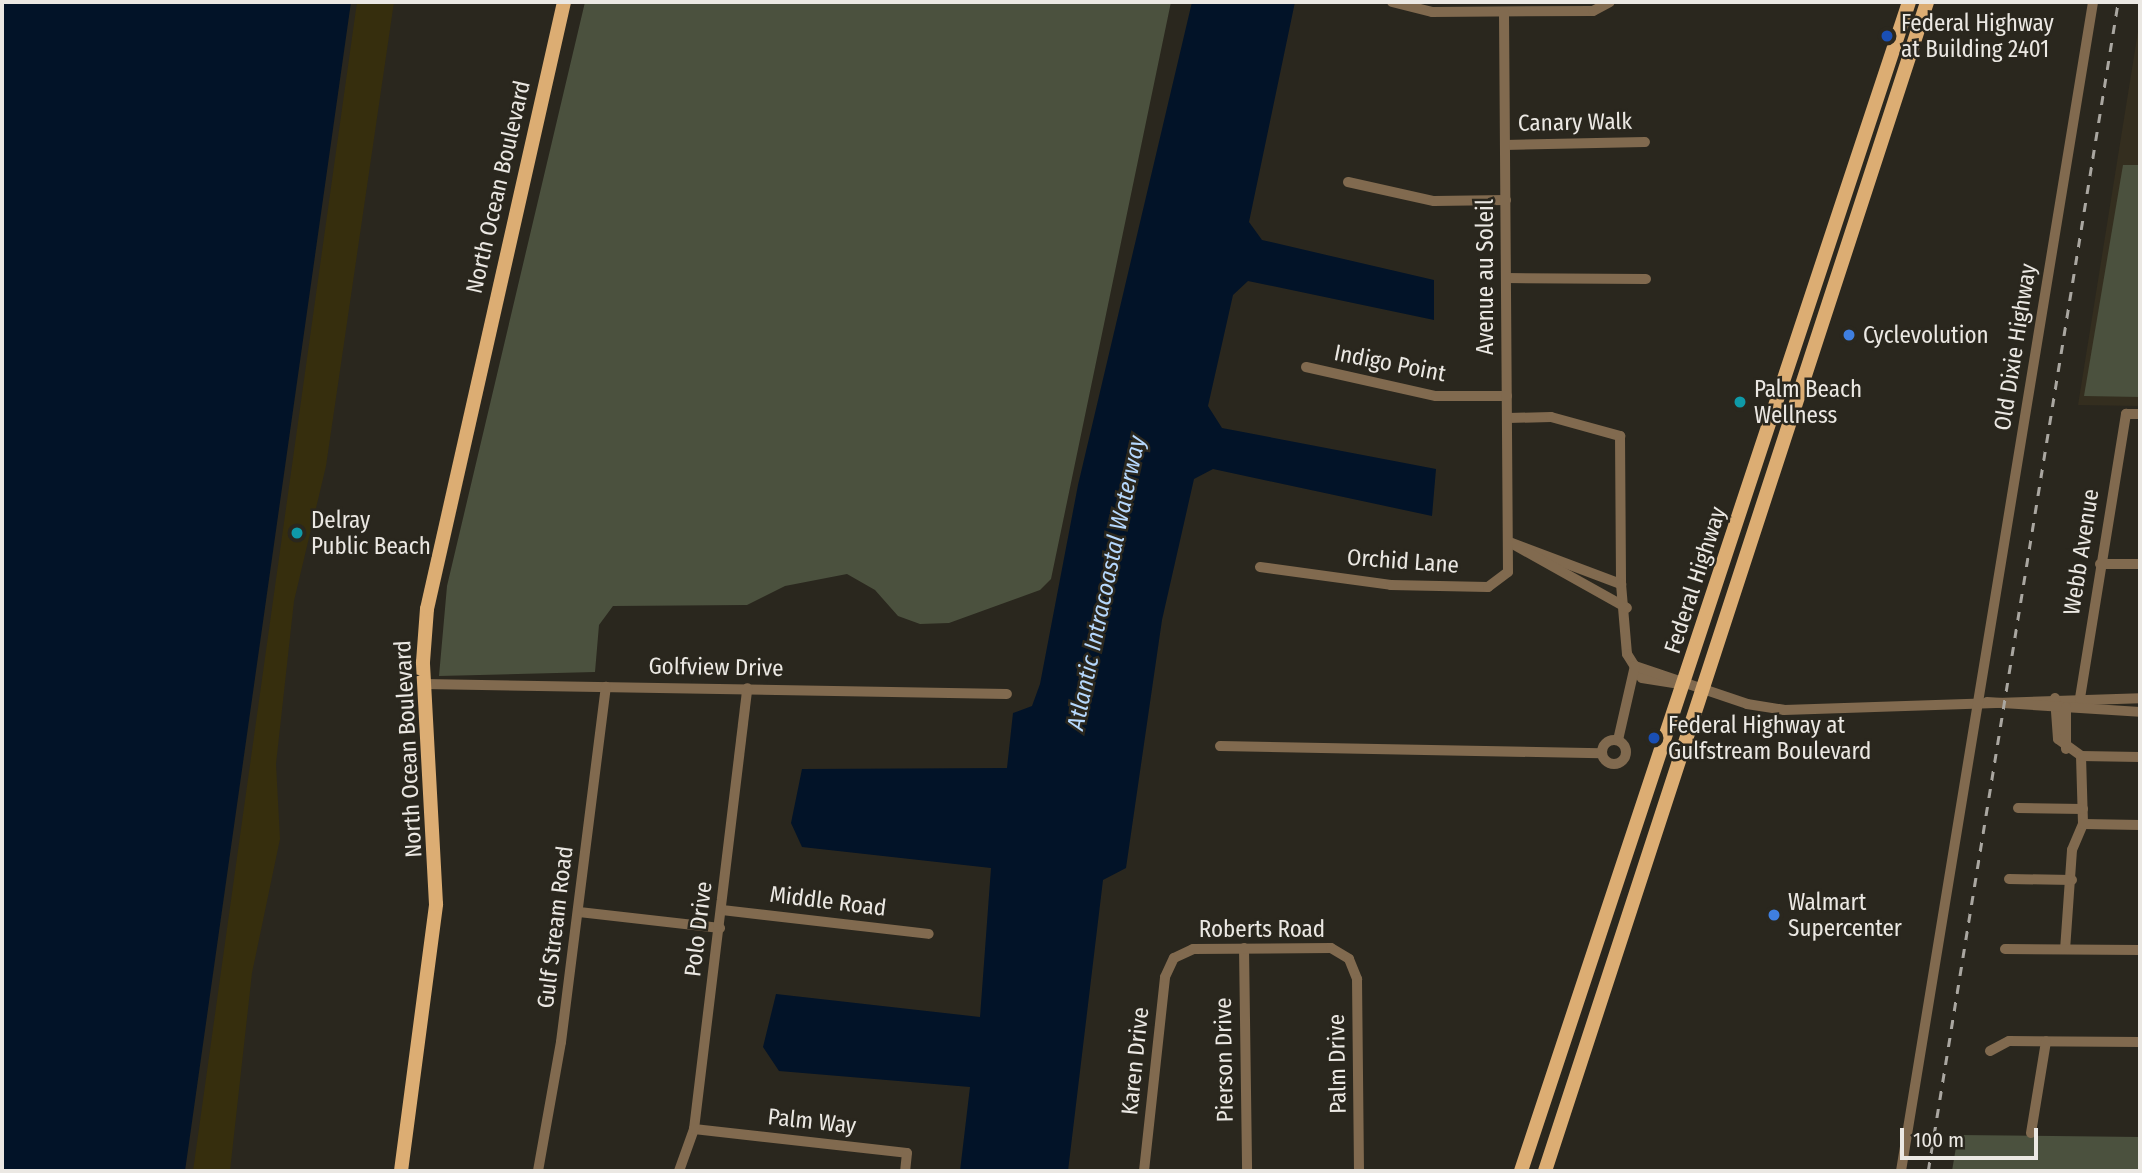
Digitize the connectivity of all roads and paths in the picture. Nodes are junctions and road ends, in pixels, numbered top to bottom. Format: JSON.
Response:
{"nodes":[{"id":1,"x":564,"y":2,"type":"edge"},
{"id":2,"x":1392,"y":2,"type":"edge"},
{"id":3,"x":1610,"y":2,"type":"edge"},
{"id":4,"x":1909,"y":2,"type":"edge"},
{"id":5,"x":1927,"y":2,"type":"edge"},
{"id":6,"x":2093,"y":2,"type":"edge"},
{"id":7,"x":1504,"y":12,"type":"junction"},
{"id":8,"x":1645,"y":142,"type":"dead end"},
{"id":9,"x":1506,"y":145,"type":"junction"},
{"id":10,"x":1348,"y":182,"type":"dead end"},
{"id":11,"x":1506,"y":200,"type":"junction"},
{"id":12,"x":1507,"y":278,"type":"junction"},
{"id":13,"x":1646,"y":279,"type":"dead end"},
{"id":14,"x":1794,"y":354,"type":"junction"},
{"id":15,"x":1306,"y":368,"type":"dead end"},
{"id":16,"x":1802,"y":381,"type":"junction"},
{"id":17,"x":1783,"y":383,"type":"junction"},
{"id":18,"x":1507,"y":396,"type":"junction"},
{"id":19,"x":2140,"y":414,"type":"edge"},
{"id":20,"x":1508,"y":418,"type":"junction"},
{"id":21,"x":1788,"y":423,"type":"junction"},
{"id":22,"x":1509,"y":542,"type":"junction"},
{"id":23,"x":2100,"y":564,"type":"junction"},
{"id":24,"x":2140,"y":564,"type":"edge"},
{"id":25,"x":1260,"y":568,"type":"dead end"},
{"id":26,"x":1621,"y":584,"type":"junction"},
{"id":27,"x":1627,"y":608,"type":"junction"},
{"id":28,"x":1635,"y":666,"type":"junction"},
{"id":29,"x":424,"y":684,"type":"junction"},
{"id":30,"x":1684,"y":684,"type":"junction"},
{"id":31,"x":606,"y":687,"type":"junction"},
{"id":32,"x":747,"y":688,"type":"junction"},
{"id":33,"x":1701,"y":690,"type":"junction"},
{"id":34,"x":1007,"y":694,"type":"dead end"},
{"id":35,"x":2080,"y":698,"type":"junction"},
{"id":36,"x":2140,"y":698,"type":"edge"},
{"id":37,"x":1978,"y":700,"type":"junction"},
{"id":38,"x":2061,"y":705,"type":"junction"},
{"id":39,"x":2140,"y":712,"type":"edge"},
{"id":40,"x":1618,"y":740,"type":"junction"},
{"id":41,"x":1220,"y":746,"type":"dead end"},
{"id":42,"x":1601,"y":753,"type":"junction"},
{"id":43,"x":2081,"y":757,"type":"junction"},
{"id":44,"x":2140,"y":757,"type":"edge"},
{"id":45,"x":2018,"y":808,"type":"dead end"},
{"id":46,"x":2083,"y":809,"type":"junction"},
{"id":47,"x":2083,"y":824,"type":"junction"},
{"id":48,"x":2140,"y":825,"type":"edge"},
{"id":49,"x":2009,"y":879,"type":"dead end"},
{"id":50,"x":2072,"y":880,"type":"junction"},
{"id":51,"x":722,"y":910,"type":"junction"},
{"id":52,"x":579,"y":912,"type":"junction"},
{"id":53,"x":1602,"y":926,"type":"junction"},
{"id":54,"x":720,"y":928,"type":"junction"},
{"id":55,"x":929,"y":933,"type":"dead end"},
{"id":56,"x":1244,"y":948,"type":"junction"},
{"id":57,"x":2005,"y":949,"type":"dead end"},
{"id":58,"x":2065,"y":949,"type":"junction"},
{"id":59,"x":2140,"y":950,"type":"edge"},
{"id":60,"x":1174,"y":958,"type":"joint"},
{"id":61,"x":1349,"y":959,"type":"joint"},
{"id":62,"x":1614,"y":962,"type":"junction"},
{"id":63,"x":1589,"y":966,"type":"junction"},
{"id":64,"x":2046,"y":1041,"type":"junction"},
{"id":65,"x":2140,"y":1042,"type":"edge"},
{"id":66,"x":1990,"y":1051,"type":"dead end"},
{"id":67,"x":1556,"y":1068,"type":"junction"},
{"id":68,"x":1578,"y":1073,"type":"junction"},
{"id":69,"x":694,"y":1129,"type":"junction"},
{"id":70,"x":2031,"y":1133,"type":"dead end"},
{"id":71,"x":401,"y":1171,"type":"edge"},
{"id":72,"x":538,"y":1171,"type":"edge"},
{"id":73,"x":680,"y":1171,"type":"edge"},
{"id":74,"x":905,"y":1171,"type":"edge"},
{"id":75,"x":1144,"y":1171,"type":"edge"},
{"id":76,"x":1247,"y":1171,"type":"edge"},
{"id":77,"x":1359,"y":1171,"type":"edge"},
{"id":78,"x":1521,"y":1171,"type":"edge"},
{"id":79,"x":1529,"y":1171,"type":"edge"},
{"id":80,"x":1545,"y":1171,"type":"edge"},
{"id":81,"x":1901,"y":1171,"type":"edge"}],
"edges":[{"from":1,"to":29,"type":"main road","name":"North Ocean Boulevard"},
{"from":2,"to":7,"type":"street"},
{"from":3,"to":7,"type":"street"},
{"from":4,"to":14,"type":"main road","name":"Federal Highway"},
{"from":5,"to":16,"type":"main road","name":"Federal Highway"},
{"from":6,"to":37,"type":"street","name":"Old Dixie Highway"},
{"from":7,"to":9,"type":"street","name":"Avenue au Soleil"},
{"from":8,"to":9,"type":"street","name":"Canary Walk"},
{"from":9,"to":11,"type":"street","name":"Avenue au Soleil"},
{"from":10,"to":11,"type":"street"},
{"from":11,"to":12,"type":"street","name":"Avenue au Soleil"},
{"from":12,"to":13,"type":"street"},
{"from":12,"to":18,"type":"street","name":"Avenue au Soleil"},
{"from":14,"to":16,"type":"main road"},
{"from":14,"to":17,"type":"main road","name":"Federal Highway"},
{"from":15,"to":18,"type":"street","name":"Indigo Point"},
{"from":16,"to":21,"type":"main road","name":"Federal Highway"},
{"from":17,"to":21,"type":"main road"},
{"from":17,"to":30,"type":"main road","name":"Federal Highway"},
{"from":18,"to":20,"type":"street","name":"Avenue au Soleil"},
{"from":19,"to":23,"type":"street","name":"Webb Avenue"},
{"from":20,"to":22,"type":"street","name":"Avenue au Soleil"},
{"from":20,"to":26,"type":"street"},
{"from":21,"to":33,"type":"main road","name":"Federal Highway"},
{"from":22,"to":25,"type":"street","name":"Orchid Lane"},
{"from":22,"to":26,"type":"street"},
{"from":22,"to":27,"type":"street"},
{"from":23,"to":24,"type":"street"},
{"from":23,"to":35,"type":"street","name":"Webb Avenue"},
{"from":26,"to":27,"type":"street"},
{"from":27,"to":28,"type":"street"},
{"from":28,"to":30,"type":"street"},
{"from":28,"to":40,"type":"street"},
{"from":29,"to":31,"type":"street","name":"Golfview Drive"},
{"from":29,"to":71,"type":"main road","name":"North Ocean Boulevard"},
{"from":30,"to":33,"type":"street"},
{"from":30,"to":53,"type":"main road","name":"Federal Highway"},
{"from":31,"to":32,"type":"street","name":"Golfview Drive"},
{"from":31,"to":52,"type":"street","name":"Gulf Stream Road"},
{"from":32,"to":34,"type":"street","name":"Golfview Drive"},
{"from":32,"to":51,"type":"street","name":"Polo Drive"},
{"from":33,"to":37,"type":"street"},
{"from":33,"to":62,"type":"main road","name":"Federal Highway"},
{"from":35,"to":36,"type":"street"},
{"from":35,"to":38,"type":"street"},
{"from":37,"to":38,"type":"street"},
{"from":37,"to":81,"type":"street","name":"Old Dixie Highway"},
{"from":38,"to":39,"type":"street"},
{"from":38,"to":43,"type":"street"},
{"from":40,"to":42,"type":"street"},
{"from":40,"to":42,"type":"street"},
{"from":41,"to":42,"type":"street"},
{"from":43,"to":44,"type":"street"},
{"from":43,"to":46,"type":"street"},
{"from":45,"to":46,"type":"street"},
{"from":46,"to":47,"type":"street"},
{"from":47,"to":48,"type":"street"},
{"from":47,"to":50,"type":"street"},
{"from":49,"to":50,"type":"street"},
{"from":50,"to":58,"type":"street"},
{"from":51,"to":54,"type":"street","name":"Polo Drive"},
{"from":51,"to":55,"type":"street","name":"Middle Road"},
{"from":52,"to":54,"type":"street"},
{"from":52,"to":72,"type":"street","name":"Gulf Stream Road"},
{"from":53,"to":62,"type":"main road"},
{"from":53,"to":63,"type":"main road","name":"Federal Highway"},
{"from":54,"to":69,"type":"street","name":"Polo Drive"},
{"from":56,"to":60,"type":"street","name":"Roberts Road"},
{"from":56,"to":61,"type":"street","name":"Roberts Road"},
{"from":56,"to":76,"type":"street","name":"Pierson Drive"},
{"from":57,"to":58,"type":"street"},
{"from":58,"to":59,"type":"street"},
{"from":60,"to":75,"type":"street","name":"Karen Drive"},
{"from":61,"to":77,"type":"street","name":"Palm Drive"},
{"from":62,"to":68,"type":"main road","name":"Federal Highway"},
{"from":63,"to":67,"type":"main road","name":"Federal Highway"},
{"from":63,"to":68,"type":"main road"},
{"from":64,"to":65,"type":"street"},
{"from":64,"to":66,"type":"street"},
{"from":64,"to":70,"type":"street"},
{"from":67,"to":78,"type":"main road","name":"Federal Highway"},
{"from":67,"to":79,"type":"main road"},
{"from":68,"to":80,"type":"main road","name":"Federal Highway"},
{"from":69,"to":73,"type":"street","name":"Polo Drive"},
{"from":69,"to":74,"type":"street","name":"Palm Way"}]}
